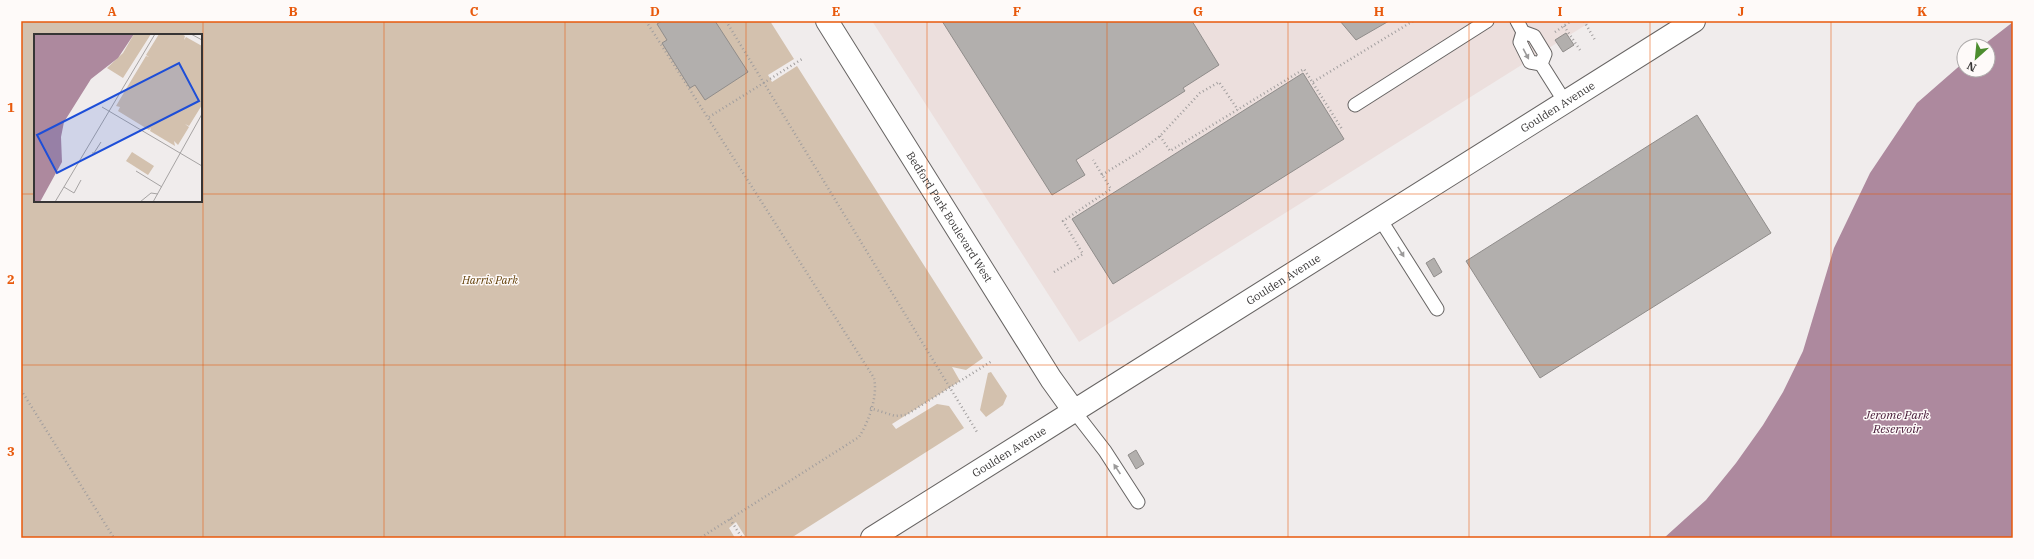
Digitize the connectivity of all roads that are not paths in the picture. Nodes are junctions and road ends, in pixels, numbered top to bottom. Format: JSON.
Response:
{"nodes":[{"id":1,"x":827,"y":21,"type":"edge"},
{"id":2,"x":1487,"y":21,"type":"edge"},
{"id":3,"x":1517,"y":21,"type":"edge"},
{"id":4,"x":1694,"y":21,"type":"edge"},
{"id":5,"x":1565,"y":102,"type":"junction"},
{"id":6,"x":1355,"y":106,"type":"dead end"},
{"id":7,"x":1380,"y":219,"type":"junction"},
{"id":8,"x":1437,"y":309,"type":"dead end"},
{"id":9,"x":1074,"y":411,"type":"junction"},
{"id":10,"x":1138,"y":502,"type":"dead end"},
{"id":11,"x":872,"y":538,"type":"edge"}],
"edges":[{"from":1,"to":9,"type":"street","name":"Bedford Park Boulevard West"},
{"from":2,"to":6,"type":"lane"},
{"from":3,"to":5,"type":"lane"},
{"from":4,"to":5,"type":"street","name":"Goulden Avenue"},
{"from":5,"to":7,"type":"street","name":"Goulden Avenue"},
{"from":7,"to":8,"type":"lane","one_way":true},
{"from":7,"to":9,"type":"street","name":"Goulden Avenue"},
{"from":10,"to":9,"type":"lane","one_way":true},
{"from":9,"to":11,"type":"street","name":"Goulden Avenue"}]}
